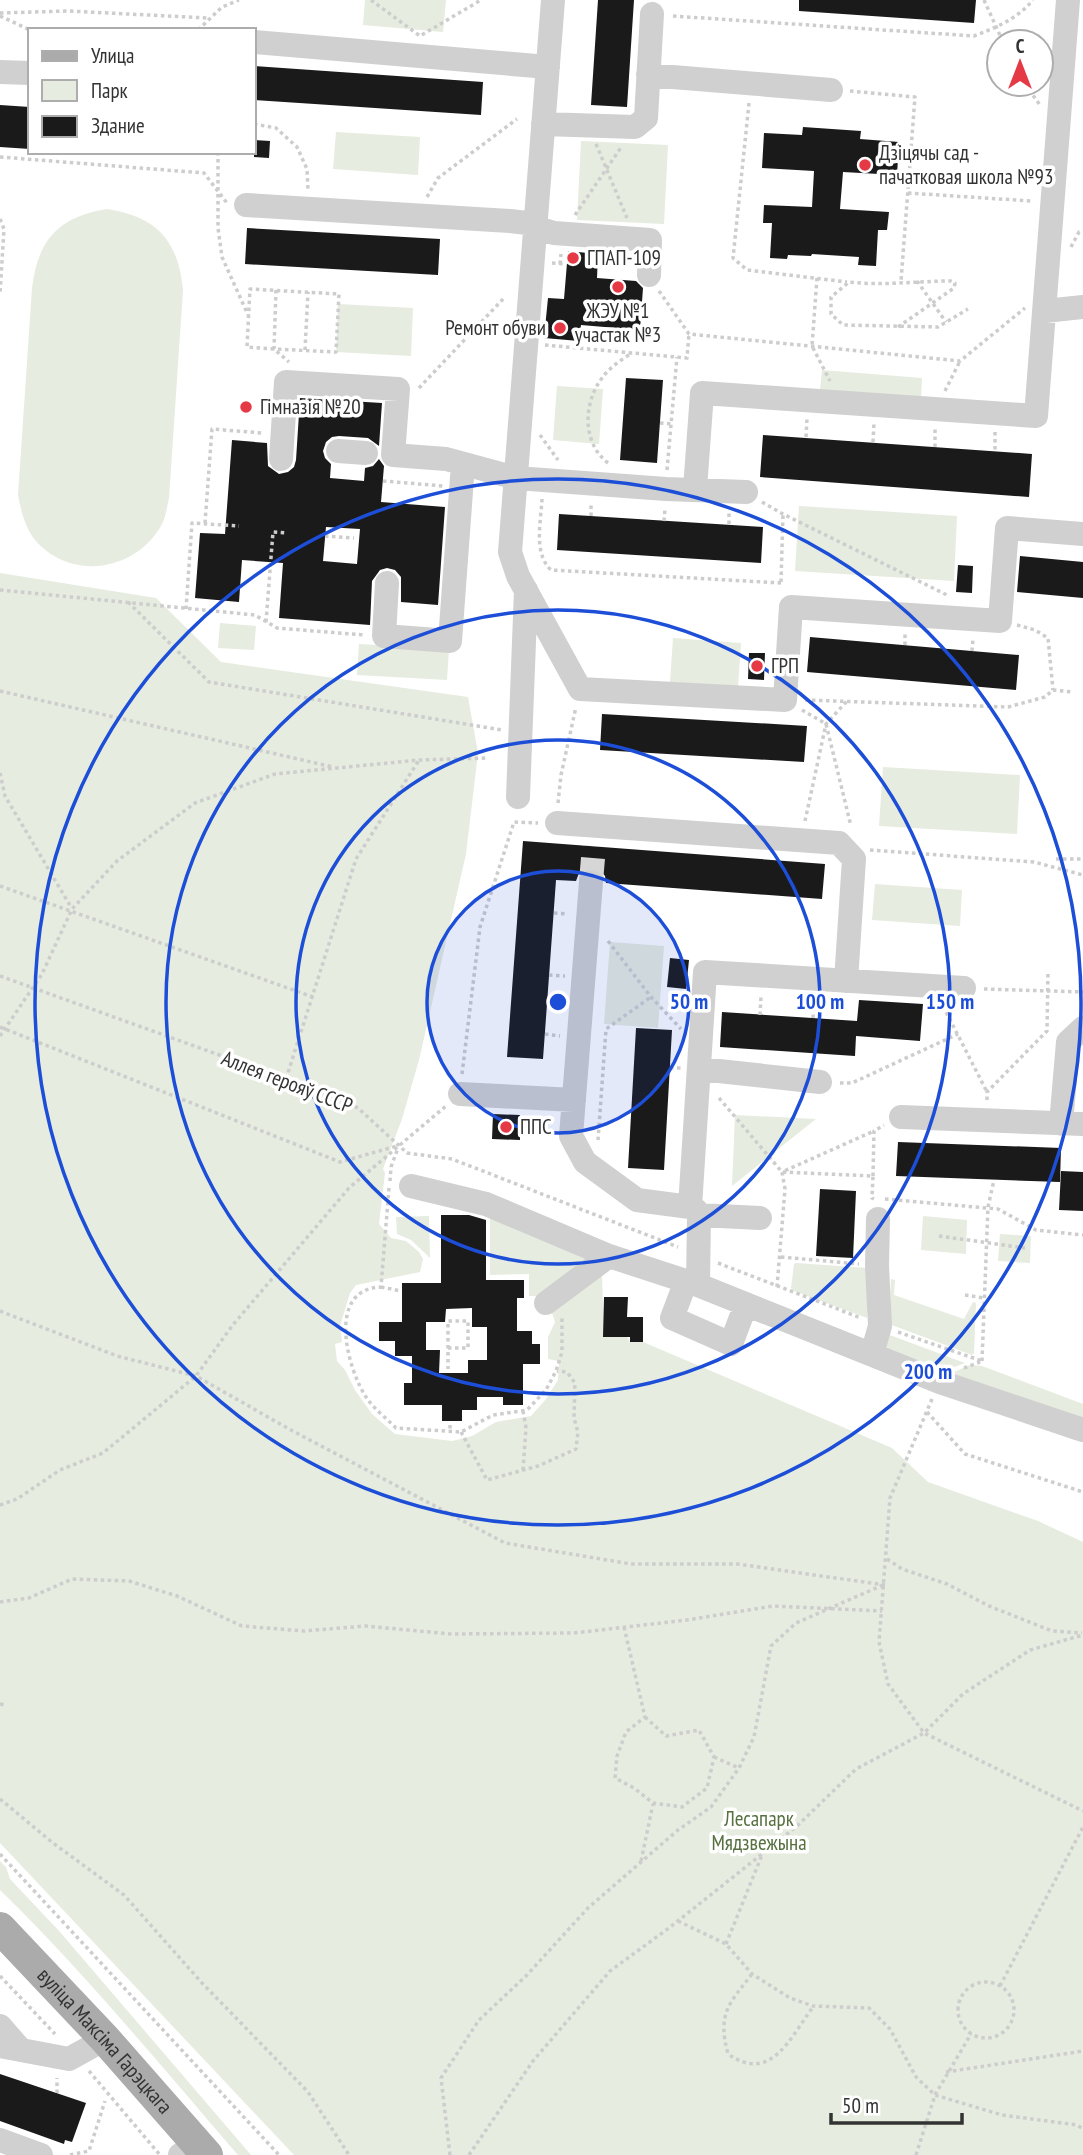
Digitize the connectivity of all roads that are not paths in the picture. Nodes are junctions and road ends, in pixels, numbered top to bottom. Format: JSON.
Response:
{"nodes":[{"id":1,"x":553,"y":0,"type":"edge"},
{"id":2,"x":1068,"y":0,"type":"edge"},
{"id":3,"x":652,"y":15,"type":"road end"},
{"id":4,"x":256,"y":42,"type":"edge"},
{"id":5,"x":1073,"y":63,"type":"edge"},
{"id":6,"x":548,"y":66,"type":"junction"},
{"id":7,"x":0,"y":72,"type":"edge"},
{"id":8,"x":28,"y":74,"type":"edge"},
{"id":9,"x":649,"y":75,"type":"junction"},
{"id":10,"x":831,"y":90,"type":"road end"},
{"id":11,"x":543,"y":124,"type":"junction"},
{"id":12,"x":246,"y":205,"type":"dead end"},
{"id":13,"x":536,"y":224,"type":"junction"},
{"id":14,"x":649,"y":275,"type":"road end"},
{"id":15,"x":1045,"y":301,"type":"junction"},
{"id":16,"x":1083,"y":307,"type":"edge"},
{"id":17,"x":281,"y":447,"type":"road end"},
{"id":18,"x":338,"y":451,"type":"dead end"},
{"id":19,"x":381,"y":454,"type":"junction"},
{"id":20,"x":462,"y":476,"type":"junction"},
{"id":21,"x":516,"y":478,"type":"junction"},
{"id":22,"x":695,"y":489,"type":"junction"},
{"id":23,"x":746,"y":492,"type":"road end"},
{"id":24,"x":1083,"y":534,"type":"edge"},
{"id":25,"x":387,"y":583,"type":"dead end"},
{"id":26,"x":526,"y":589,"type":"junction"},
{"id":27,"x":518,"y":797,"type":"dead end"},
{"id":28,"x":557,"y":813,"type":"road end"},
{"id":29,"x":592,"y":882,"type":"tunnel mouth"},
{"id":30,"x":846,"y":981,"type":"junction"},
{"id":31,"x":964,"y":988,"type":"road end"},
{"id":32,"x":1083,"y":1028,"type":"edge"},
{"id":33,"x":700,"y":1063,"type":"junction"},
{"id":34,"x":820,"y":1082,"type":"road end"},
{"id":35,"x":460,"y":1094,"type":"road end"},
{"id":36,"x":573,"y":1100,"type":"junction"},
{"id":37,"x":901,"y":1117,"type":"road end"},
{"id":38,"x":1072,"y":1124,"type":"edge"},
{"id":39,"x":411,"y":1186,"type":"dead end"},
{"id":40,"x":694,"y":1211,"type":"junction"},
{"id":41,"x":760,"y":1218,"type":"dead end"},
{"id":42,"x":878,"y":1219,"type":"dead end"},
{"id":43,"x":609,"y":1256,"type":"junction"},
{"id":44,"x":692,"y":1283,"type":"junction"},
{"id":45,"x":746,"y":1304,"type":"junction"},
{"id":46,"x":554,"y":1307,"type":"road end"},
{"id":47,"x":872,"y":1354,"type":"junction"},
{"id":48,"x":1083,"y":1430,"type":"edge"},
{"id":49,"x":0,"y":1928,"type":"edge"},
{"id":50,"x":0,"y":2026,"type":"edge"},
{"id":51,"x":105,"y":2039,"type":"junction"},
{"id":52,"x":11,"y":2048,"type":"edge"},
{"id":53,"x":0,"y":2140,"type":"edge"},
{"id":54,"x":195,"y":2151,"type":"edge"},
{"id":55,"x":41,"y":2155,"type":"edge"}],
"edges":[{"from":1,"to":6,"type":"street"},
{"from":2,"to":5,"type":"street"},
{"from":3,"to":9,"type":"street"},
{"from":4,"to":6,"type":"street"},
{"from":5,"to":15,"type":"street"},
{"from":6,"to":11,"type":"street"},
{"from":7,"to":8,"type":"street"},
{"from":9,"to":10,"type":"street"},
{"from":9,"to":11,"type":"street"},
{"from":11,"to":13,"type":"street"},
{"from":12,"to":13,"type":"street"},
{"from":13,"to":14,"type":"street"},
{"from":13,"to":21,"type":"street"},
{"from":15,"to":16,"type":"street"},
{"from":15,"to":22,"type":"street"},
{"from":17,"to":19,"type":"street"},
{"from":18,"to":19,"type":"street"},
{"from":19,"to":20,"type":"street"},
{"from":20,"to":21,"type":"street"},
{"from":20,"to":25,"type":"street"},
{"from":21,"to":22,"type":"street"},
{"from":21,"to":26,"type":"street"},
{"from":22,"to":23,"type":"street"},
{"from":24,"to":26,"type":"street"},
{"from":26,"to":27,"type":"street"},
{"from":28,"to":30,"type":"street"},
{"from":29,"to":36,"type":"street"},
{"from":30,"to":31,"type":"street"},
{"from":30,"to":33,"type":"street"},
{"from":32,"to":38,"type":"street"},
{"from":33,"to":34,"type":"street"},
{"from":33,"to":40,"type":"street"},
{"from":35,"to":36,"type":"street"},
{"from":36,"to":40,"type":"street"},
{"from":37,"to":38,"type":"street"},
{"from":39,"to":43,"type":"street"},
{"from":40,"to":41,"type":"street"},
{"from":40,"to":44,"type":"street"},
{"from":42,"to":47,"type":"street"},
{"from":43,"to":44,"type":"street"},
{"from":43,"to":46,"type":"street"},
{"from":44,"to":45,"type":"street"},
{"from":44,"to":45,"type":"street"},
{"from":45,"to":47,"type":"street"},
{"from":47,"to":48,"type":"street"},
{"from":49,"to":51,"type":"main road","name":"вуліца Максіма Гарэцкага"},
{"from":50,"to":52,"type":"street"},
{"from":51,"to":52,"type":"street"},
{"from":51,"to":54,"type":"main road","name":"вуліца Максіма Гарэцкага"},
{"from":53,"to":55,"type":"street"}]}
